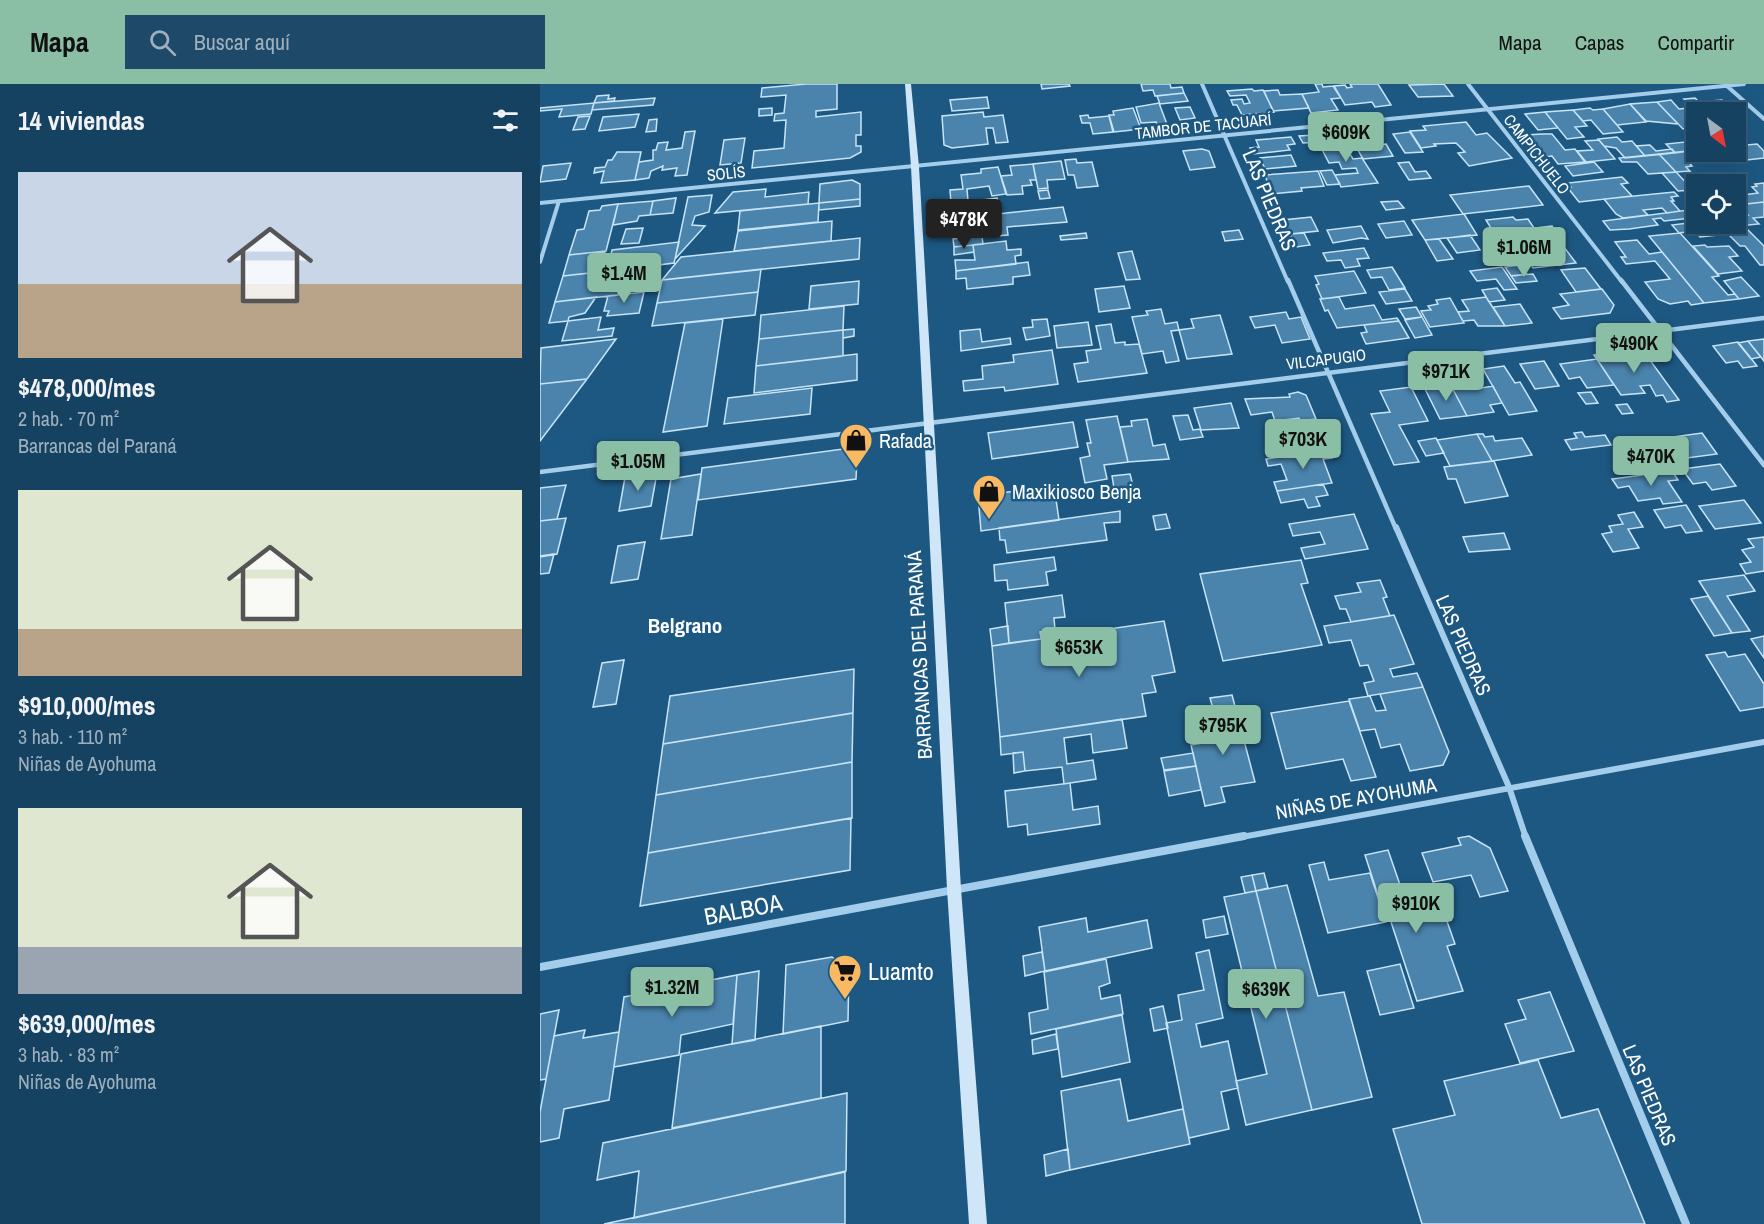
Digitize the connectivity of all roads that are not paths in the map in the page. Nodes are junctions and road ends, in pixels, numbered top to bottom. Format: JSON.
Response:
{"nodes":[{"id":1,"x":908,"y":84,"type":"edge"},
{"id":2,"x":1202,"y":84,"type":"edge"},
{"id":3,"x":1468,"y":84,"type":"edge"},
{"id":4,"x":1744,"y":84,"type":"edge"},
{"id":5,"x":1727,"y":86,"type":"junction"},
{"id":6,"x":1488,"y":110,"type":"junction"},
{"id":7,"x":1764,"y":119,"type":"edge"},
{"id":8,"x":1224,"y":136,"type":"junction"},
{"id":9,"x":915,"y":167,"type":"junction"},
{"id":10,"x":559,"y":201,"type":"junction"},
{"id":11,"x":540,"y":203,"type":"edge"},
{"id":12,"x":540,"y":262,"type":"edge"},
{"id":13,"x":1764,"y":318,"type":"edge"},
{"id":14,"x":1659,"y":331,"type":"junction"},
{"id":15,"x":1326,"y":372,"type":"junction"},
{"id":16,"x":927,"y":422,"type":"junction"},
{"id":17,"x":1764,"y":465,"type":"edge"},
{"id":18,"x":540,"y":472,"type":"edge"},
{"id":19,"x":1764,"y":742,"type":"edge"},
{"id":20,"x":1509,"y":787,"type":"junction"},
{"id":21,"x":954,"y":888,"type":"junction"},
{"id":22,"x":540,"y":967,"type":"edge"},
{"id":23,"x":978,"y":1224,"type":"edge"},
{"id":24,"x":1686,"y":1224,"type":"edge"}],
"edges":[{"from":1,"to":9,"type":"main road","name":"BARRANCAS DEL PARANÁ"},
{"from":2,"to":8,"type":"street","name":"LAS PIEDRAS"},
{"from":3,"to":6,"type":"street","name":"CAMPICHUELO"},
{"from":4,"to":5,"type":"street","name":"TAMBOR DE TACUARÍ"},
{"from":5,"to":6,"type":"street","name":"TAMBOR DE TACUARÍ"},
{"from":5,"to":7,"type":"street"},
{"from":6,"to":8,"type":"street","name":"TAMBOR DE TACUARÍ"},
{"from":6,"to":14,"type":"street","name":"CAMPICHUELO"},
{"from":8,"to":9,"type":"street","name":"TAMBOR DE TACUARÍ"},
{"from":8,"to":15,"type":"street","name":"LAS PIEDRAS"},
{"from":9,"to":10,"type":"street","name":"SOLÍS"},
{"from":9,"to":16,"type":"main road","name":"BARRANCAS DEL PARANÁ"},
{"from":10,"to":11,"type":"street","name":"SOLÍS"},
{"from":10,"to":12,"type":"street"},
{"from":13,"to":14,"type":"street","name":"VILCAPUGIO"},
{"from":14,"to":15,"type":"street","name":"VILCAPUGIO"},
{"from":14,"to":17,"type":"street","name":"CAMPICHUELO"},
{"from":15,"to":16,"type":"street","name":"VILCAPUGIO"},
{"from":15,"to":20,"type":"street","name":"LAS PIEDRAS"},
{"from":16,"to":18,"type":"street","name":"VILCAPUGIO"},
{"from":16,"to":21,"type":"main road","name":"BARRANCAS DEL PARANÁ"},
{"from":19,"to":20,"type":"street","name":"NIÑAS DE AYOHUMA"},
{"from":20,"to":21,"type":"street","name":"NIÑAS DE AYOHUMA"},
{"from":20,"to":24,"type":"street","name":"LAS PIEDRAS"},
{"from":21,"to":22,"type":"street","name":"BALBOA"},
{"from":21,"to":23,"type":"main road","name":"BARRANCAS DEL PARANÁ"}]}
